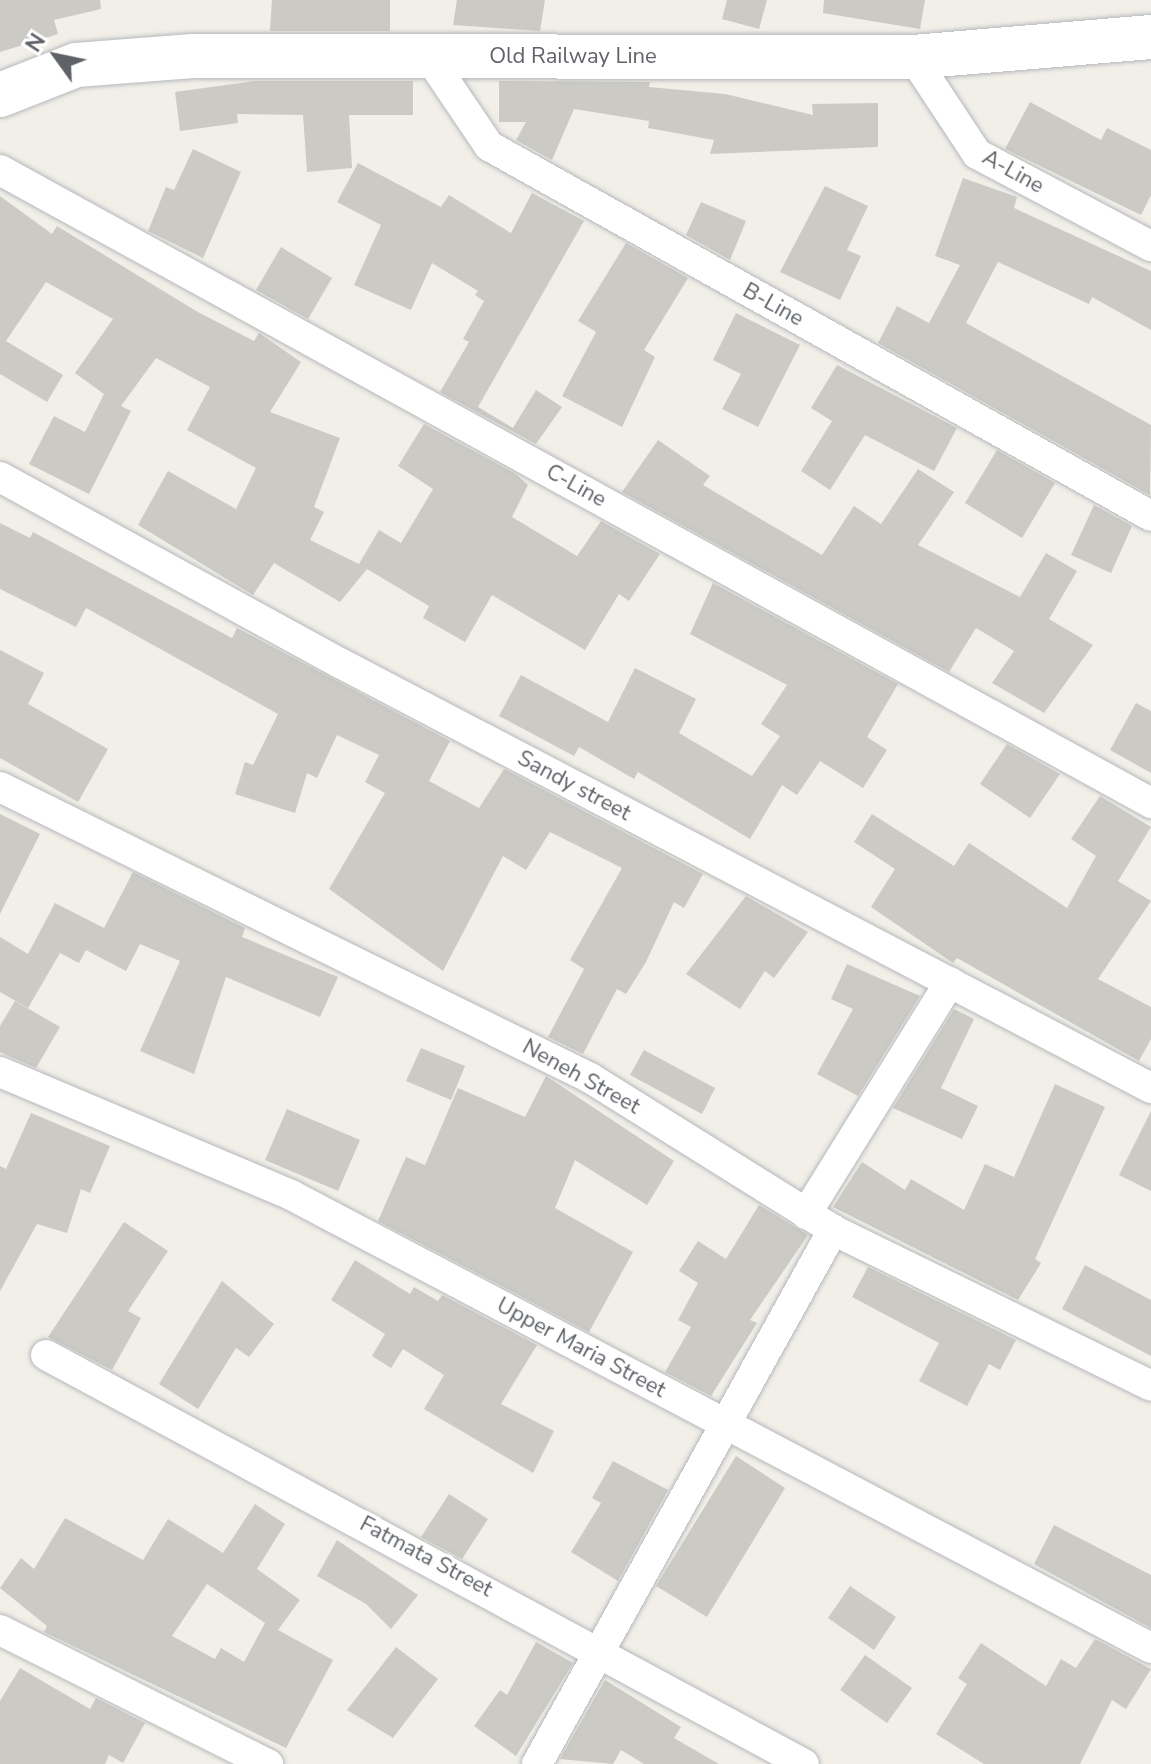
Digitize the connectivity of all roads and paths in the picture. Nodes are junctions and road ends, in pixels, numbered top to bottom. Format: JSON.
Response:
{"nodes":[{"id":1,"x":1151,"y":37,"type":"edge"},
{"id":2,"x":429,"y":57,"type":"junction"},
{"id":3,"x":913,"y":57,"type":"junction"},
{"id":4,"x":0,"y":95,"type":"edge"},
{"id":5,"x":0,"y":170,"type":"edge"},
{"id":6,"x":1151,"y":246,"type":"edge"},
{"id":7,"x":0,"y":477,"type":"edge"},
{"id":8,"x":1151,"y":516,"type":"edge"},
{"id":9,"x":0,"y":787,"type":"edge"},
{"id":10,"x":1151,"y":803,"type":"edge"},
{"id":11,"x":950,"y":982,"type":"junction"},
{"id":12,"x":0,"y":1072,"type":"edge"},
{"id":13,"x":1151,"y":1088,"type":"edge"},
{"id":14,"x":806,"y":1214,"type":"junction"},
{"id":15,"x":833,"y":1230,"type":"junction"},
{"id":16,"x":46,"y":1355,"type":"dead end"},
{"id":17,"x":1151,"y":1386,"type":"edge"},
{"id":18,"x":726,"y":1424,"type":"junction"},
{"id":19,"x":0,"y":1630,"type":"edge"},
{"id":20,"x":1151,"y":1648,"type":"edge"},
{"id":21,"x":599,"y":1649,"type":"junction"},
{"id":22,"x":268,"y":1764,"type":"edge"},
{"id":23,"x":537,"y":1764,"type":"edge"},
{"id":24,"x":804,"y":1764,"type":"edge"}],
"edges":[{"from":1,"to":3,"type":"street","name":"Old Railway Line"},
{"from":2,"to":3,"type":"street","name":"Old Railway Line"},
{"from":2,"to":4,"type":"street","name":"Old Railway Line"},
{"from":2,"to":8,"type":"street","name":"B-Line"},
{"from":3,"to":6,"type":"street","name":"A-Line"},
{"from":5,"to":10,"type":"street","name":"C-Line"},
{"from":7,"to":11,"type":"street","name":"Sandy street"},
{"from":9,"to":14,"type":"street","name":"Neneh Street"},
{"from":11,"to":13,"type":"street","name":"Sandy street"},
{"from":11,"to":14,"type":"street"},
{"from":12,"to":18,"type":"street","name":"Upper Maria Street"},
{"from":14,"to":15,"type":"street","name":"Neneh Street"},
{"from":15,"to":17,"type":"street","name":"Neneh Street"},
{"from":15,"to":18,"type":"street"},
{"from":16,"to":21,"type":"street","name":"Fatmata Street"},
{"from":18,"to":20,"type":"street","name":"Upper Maria Street"},
{"from":18,"to":21,"type":"street"},
{"from":19,"to":22,"type":"street"},
{"from":21,"to":23,"type":"street"},
{"from":21,"to":24,"type":"street","name":"Fatmata Street"}]}
